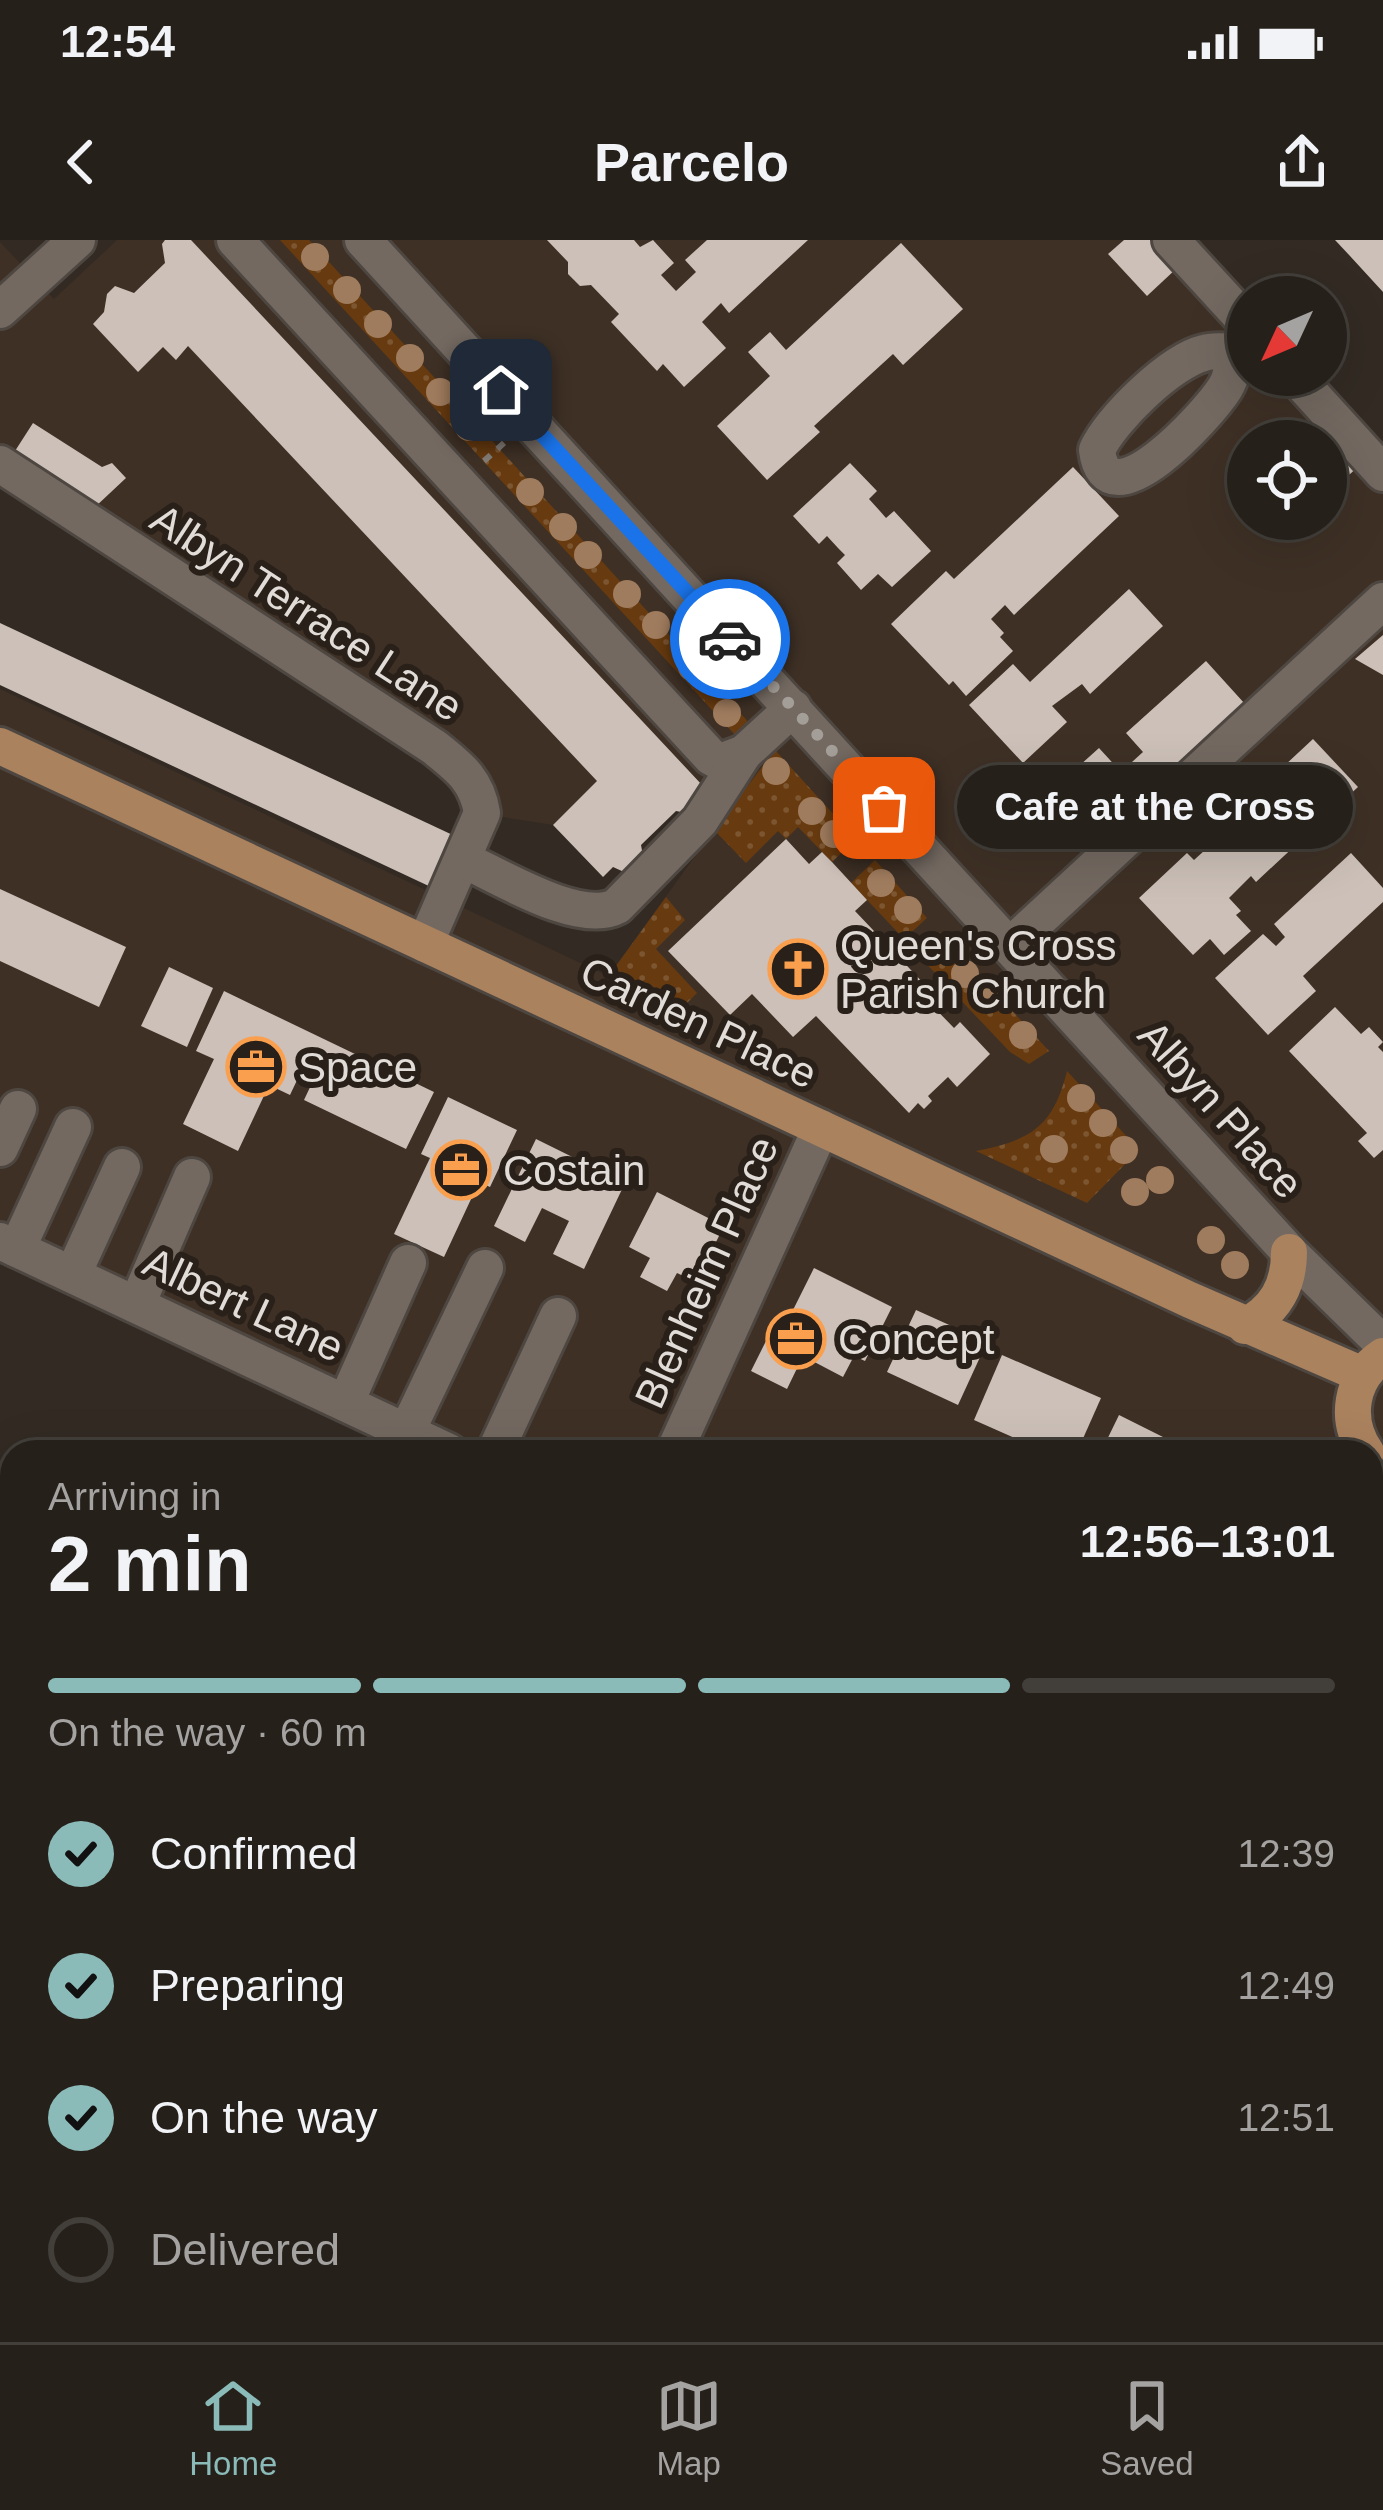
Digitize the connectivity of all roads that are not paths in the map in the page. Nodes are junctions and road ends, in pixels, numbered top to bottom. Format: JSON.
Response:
{"nodes":[{"id":1,"x":235,"y":240,"type":"edge"},
{"id":2,"x":362,"y":240,"type":"edge"},
{"id":3,"x":1172,"y":240,"type":"edge"},
{"id":4,"x":52,"y":248,"type":"edge"},
{"id":5,"x":0,"y":310,"type":"edge"},
{"id":6,"x":1227,"y":316,"type":"edge"},
{"id":7,"x":1313,"y":396,"type":"edge"},
{"id":8,"x":0,"y":464,"type":"edge"},
{"id":9,"x":1383,"y":473,"type":"edge"},
{"id":10,"x":1383,"y":602,"type":"edge"},
{"id":11,"x":793,"y":708,"type":"junction"},
{"id":12,"x":0,"y":746,"type":"edge"},
{"id":13,"x":744,"y":753,"type":"junction"},
{"id":14,"x":464,"y":860,"type":"junction"},
{"id":15,"x":425,"y":944,"type":"junction"},
{"id":16,"x":1010,"y":945,"type":"junction"},
{"id":17,"x":18,"y":1108,"type":"dead end"},
{"id":18,"x":74,"y":1127,"type":"dead end"},
{"id":19,"x":820,"y":1128,"type":"junction"},
{"id":20,"x":0,"y":1148,"type":"edge"},
{"id":21,"x":122,"y":1167,"type":"dead end"},
{"id":22,"x":192,"y":1177,"type":"dead end"},
{"id":23,"x":8,"y":1245,"type":"edge"},
{"id":24,"x":1289,"y":1252,"type":"junction"},
{"id":25,"x":408,"y":1263,"type":"dead end"},
{"id":26,"x":485,"y":1268,"type":"dead end"},
{"id":27,"x":73,"y":1274,"type":"junction"},
{"id":28,"x":137,"y":1304,"type":"junction"},
{"id":29,"x":558,"y":1316,"type":"dead end"},
{"id":30,"x":1245,"y":1326,"type":"junction"},
{"id":31,"x":1383,"y":1345,"type":"edge"},
{"id":32,"x":1373,"y":1366,"type":"edge"},
{"id":33,"x":346,"y":1402,"type":"junction"},
{"id":34,"x":406,"y":1433,"type":"junction"},
{"id":35,"x":422,"y":1440,"type":"edge"},
{"id":36,"x":501,"y":1440,"type":"edge"},
{"id":37,"x":679,"y":1440,"type":"edge"},
{"id":38,"x":1360,"y":1440,"type":"edge"}],
"edges":[{"from":1,"to":13,"type":"street"},
{"from":2,"to":11,"type":"street","name":"Albyn Place"},
{"from":3,"to":6,"type":"street"},
{"from":4,"to":5,"type":"street"},
{"from":7,"to":9,"type":"street"},
{"from":8,"to":14,"type":"street","name":"Albyn Terrace Lane"},
{"from":10,"to":16,"type":"street"},
{"from":11,"to":13,"type":"street"},
{"from":11,"to":16,"type":"street","name":"Albyn Place"},
{"from":12,"to":15,"type":"main road","name":"Carden Place"},
{"from":13,"to":14,"type":"street"},
{"from":14,"to":15,"type":"street","name":"Albyn Terrace Lane"},
{"from":15,"to":19,"type":"main road","name":"Carden Place"},
{"from":16,"to":24,"type":"street","name":"Albyn Place"},
{"from":17,"to":20,"type":"street"},
{"from":18,"to":23,"type":"street"},
{"from":19,"to":30,"type":"main road","name":"Carden Place"},
{"from":19,"to":37,"type":"street","name":"Blenheim Place"},
{"from":21,"to":27,"type":"street"},
{"from":22,"to":28,"type":"street"},
{"from":23,"to":27,"type":"street","name":"Albert Lane"},
{"from":24,"to":30,"type":"main road"},
{"from":24,"to":31,"type":"street","name":"Albyn Place"},
{"from":25,"to":33,"type":"street"},
{"from":26,"to":34,"type":"street"},
{"from":27,"to":28,"type":"street","name":"Albert Lane"},
{"from":28,"to":33,"type":"street","name":"Albert Lane"},
{"from":29,"to":36,"type":"street"},
{"from":30,"to":32,"type":"main road","name":"Carden Place"},
{"from":32,"to":38,"type":"main road"},
{"from":33,"to":34,"type":"street","name":"Albert Lane"},
{"from":34,"to":35,"type":"street","name":"Albert Lane"}]}
